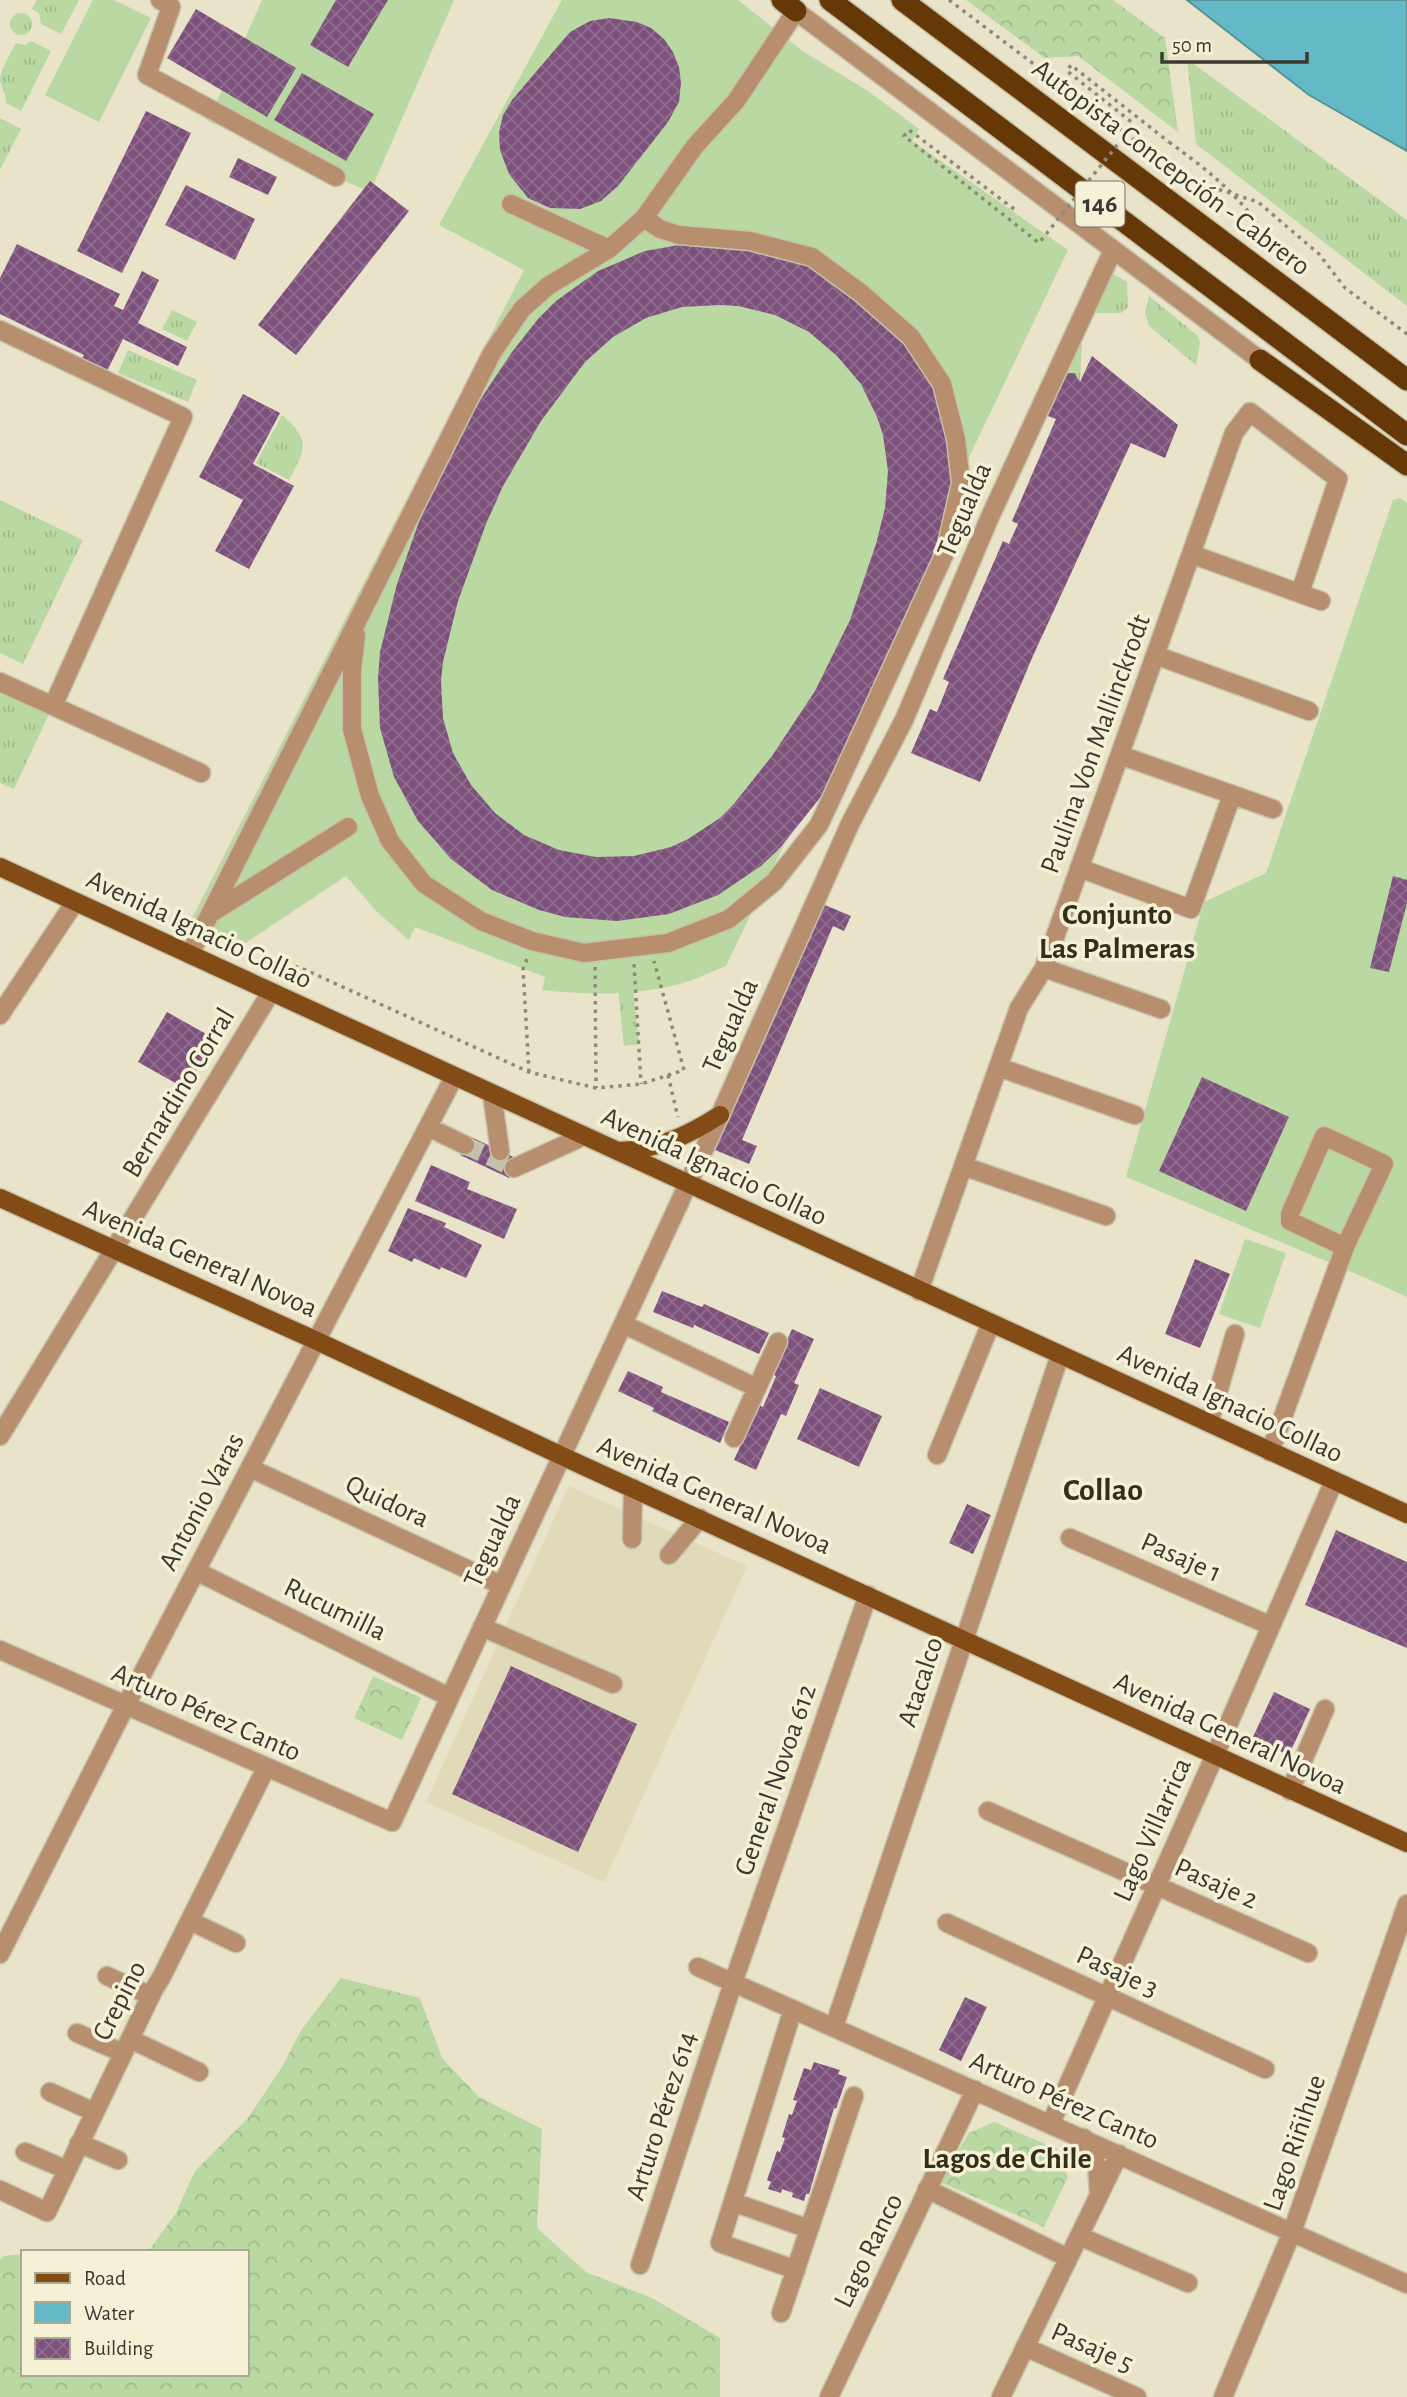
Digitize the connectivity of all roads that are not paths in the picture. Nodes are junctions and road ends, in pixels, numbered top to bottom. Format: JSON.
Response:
{"nodes":[{"id":1,"x":160,"y":0,"type":"edge"},
{"id":2,"x":830,"y":0,"type":"edge"},
{"id":3,"x":902,"y":0,"type":"edge"},
{"id":4,"x":789,"y":6,"type":"edge"},
{"id":5,"x":336,"y":177,"type":"dead end"},
{"id":6,"x":511,"y":204,"type":"dead end"},
{"id":7,"x":644,"y":218,"type":"junction"},
{"id":8,"x":609,"y":249,"type":"junction"},
{"id":9,"x":1113,"y":250,"type":"junction"},
{"id":10,"x":0,"y":330,"type":"edge"},
{"id":11,"x":1260,"y":360,"type":"joint"},
{"id":12,"x":1407,"y":380,"type":"edge"},
{"id":13,"x":1407,"y":435,"type":"edge"},
{"id":14,"x":1407,"y":465,"type":"edge"},
{"id":15,"x":1191,"y":554,"type":"junction"},
{"id":16,"x":1300,"y":593,"type":"junction"},
{"id":17,"x":1321,"y":601,"type":"dead end"},
{"id":18,"x":357,"y":621,"type":"junction"},
{"id":19,"x":1155,"y":655,"type":"junction"},
{"id":20,"x":0,"y":682,"type":"edge"},
{"id":21,"x":54,"y":706,"type":"junction"},
{"id":22,"x":1309,"y":711,"type":"dead end"},
{"id":23,"x":1120,"y":755,"type":"junction"},
{"id":24,"x":201,"y":772,"type":"dead end"},
{"id":25,"x":1232,"y":795,"type":"junction"},
{"id":26,"x":1273,"y":809,"type":"dead end"},
{"id":27,"x":348,"y":827,"type":"dead end"},
{"id":28,"x":0,"y":867,"type":"edge"},
{"id":29,"x":1079,"y":868,"type":"junction"},
{"id":30,"x":75,"y":902,"type":"junction"},
{"id":31,"x":210,"y":914,"type":"junction"},
{"id":32,"x":190,"y":954,"type":"junction"},
{"id":33,"x":1044,"y":968,"type":"junction"},
{"id":34,"x":271,"y":992,"type":"junction"},
{"id":35,"x":1161,"y":1009,"type":"dead end"},
{"id":36,"x":0,"y":1014,"type":"edge"},
{"id":37,"x":998,"y":1067,"type":"junction"},
{"id":38,"x":454,"y":1077,"type":"junction"},
{"id":39,"x":492,"y":1094,"type":"junction"},
{"id":40,"x":720,"y":1115,"type":"junction"},
{"id":41,"x":1135,"y":1115,"type":"dead end"},
{"id":42,"x":428,"y":1127,"type":"junction"},
{"id":43,"x":584,"y":1136,"type":"junction"},
{"id":44,"x":465,"y":1145,"type":"tunnel mouth"},
{"id":45,"x":500,"y":1151,"type":"dead end"},
{"id":46,"x":616,"y":1151,"type":"junction"},
{"id":47,"x":963,"y":1166,"type":"junction"},
{"id":48,"x":514,"y":1168,"type":"dead end"},
{"id":49,"x":688,"y":1184,"type":"junction"},
{"id":50,"x":0,"y":1198,"type":"edge"},
{"id":51,"x":1106,"y":1216,"type":"dead end"},
{"id":52,"x":1345,"y":1247,"type":"junction"},
{"id":53,"x":114,"y":1250,"type":"junction"},
{"id":54,"x":919,"y":1291,"type":"junction"},
{"id":55,"x":991,"y":1323,"type":"junction"},
{"id":56,"x":623,"y":1324,"type":"junction"},
{"id":57,"x":1235,"y":1335,"type":"dead end"},
{"id":58,"x":317,"y":1340,"type":"junction"},
{"id":59,"x":778,"y":1342,"type":"dead end"},
{"id":60,"x":1059,"y":1355,"type":"junction"},
{"id":61,"x":757,"y":1388,"type":"junction"},
{"id":62,"x":1209,"y":1423,"type":"junction"},
{"id":63,"x":0,"y":1436,"type":"edge"},
{"id":64,"x":734,"y":1438,"type":"dead end"},
{"id":65,"x":1270,"y":1452,"type":"junction"},
{"id":66,"x":937,"y":1455,"type":"dead end"},
{"id":67,"x":562,"y":1456,"type":"junction"},
{"id":68,"x":250,"y":1468,"type":"junction"},
{"id":69,"x":1334,"y":1481,"type":"junction"},
{"id":70,"x":633,"y":1488,"type":"junction"},
{"id":71,"x":1407,"y":1514,"type":"edge"},
{"id":72,"x":699,"y":1518,"type":"junction"},
{"id":73,"x":1070,"y":1538,"type":"dead end"},
{"id":74,"x":632,"y":1539,"type":"dead end"},
{"id":75,"x":669,"y":1556,"type":"dead end"},
{"id":76,"x":196,"y":1571,"type":"junction"},
{"id":77,"x":501,"y":1585,"type":"junction"},
{"id":78,"x":868,"y":1595,"type":"junction"},
{"id":79,"x":1271,"y":1626,"type":"junction"},
{"id":80,"x":482,"y":1627,"type":"junction"},
{"id":81,"x":963,"y":1639,"type":"junction"},
{"id":82,"x":0,"y":1650,"type":"edge"},
{"id":83,"x":613,"y":1684,"type":"dead end"},
{"id":84,"x":449,"y":1697,"type":"junction"},
{"id":85,"x":125,"y":1707,"type":"junction"},
{"id":86,"x":1325,"y":1709,"type":"dead end"},
{"id":87,"x":1215,"y":1755,"type":"junction"},
{"id":88,"x":266,"y":1768,"type":"junction"},
{"id":89,"x":1290,"y":1791,"type":"junction"},
{"id":90,"x":988,"y":1811,"type":"dead end"},
{"id":91,"x":392,"y":1822,"type":"joint"},
{"id":92,"x":1407,"y":1843,"type":"edge"},
{"id":93,"x":1157,"y":1886,"type":"junction"},
{"id":94,"x":1407,"y":1904,"type":"edge"},
{"id":95,"x":190,"y":1920,"type":"junction"},
{"id":96,"x":947,"y":1923,"type":"dead end"},
{"id":97,"x":236,"y":1943,"type":"dead end"},
{"id":98,"x":1308,"y":1953,"type":"dead end"},
{"id":99,"x":0,"y":1954,"type":"edge"},
{"id":100,"x":698,"y":1967,"type":"dead end"},
{"id":101,"x":107,"y":1976,"type":"dead end"},
{"id":102,"x":733,"y":1983,"type":"junction"},
{"id":103,"x":151,"y":1996,"type":"junction"},
{"id":104,"x":1107,"y":1997,"type":"junction"},
{"id":105,"x":793,"y":2009,"type":"junction"},
{"id":106,"x":834,"y":2027,"type":"junction"},
{"id":107,"x":77,"y":2033,"type":"dead end"},
{"id":108,"x":126,"y":2046,"type":"junction"},
{"id":109,"x":1265,"y":2069,"type":"dead end"},
{"id":110,"x":199,"y":2072,"type":"dead end"},
{"id":111,"x":975,"y":2090,"type":"junction"},
{"id":112,"x":50,"y":2092,"type":"dead end"},
{"id":113,"x":854,"y":2096,"type":"dead end"},
{"id":114,"x":94,"y":2112,"type":"junction"},
{"id":115,"x":1051,"y":2123,"type":"junction"},
{"id":116,"x":1084,"y":2138,"type":"junction"},
{"id":117,"x":79,"y":2143,"type":"junction"},
{"id":118,"x":25,"y":2152,"type":"dead end"},
{"id":119,"x":1119,"y":2154,"type":"junction"},
{"id":120,"x":118,"y":2160,"type":"dead end"},
{"id":121,"x":67,"y":2170,"type":"junction"},
{"id":122,"x":927,"y":2189,"type":"junction"},
{"id":123,"x":0,"y":2190,"type":"edge"},
{"id":124,"x":1098,"y":2197,"type":"junction"},
{"id":125,"x":733,"y":2202,"type":"junction"},
{"id":126,"x":809,"y":2229,"type":"junction"},
{"id":127,"x":1292,"y":2232,"type":"junction"},
{"id":128,"x":1079,"y":2236,"type":"junction"},
{"id":129,"x":1068,"y":2258,"type":"junction"},
{"id":130,"x":640,"y":2265,"type":"dead end"},
{"id":131,"x":796,"y":2270,"type":"junction"},
{"id":132,"x":1188,"y":2283,"type":"dead end"},
{"id":133,"x":1407,"y":2284,"type":"edge"},
{"id":134,"x":781,"y":2312,"type":"dead end"},
{"id":135,"x":1025,"y":2347,"type":"junction"},
{"id":136,"x":829,"y":2397,"type":"edge"},
{"id":137,"x":1001,"y":2397,"type":"edge"},
{"id":138,"x":1137,"y":2397,"type":"edge"},
{"id":139,"x":1223,"y":2397,"type":"edge"}],
"edges":[{"from":1,"to":5,"type":"street"},
{"from":2,"to":13,"type":"highway","number":"146"},
{"from":3,"to":12,"type":"highway","name":"Autopista Concepción - Cabrero","number":"146"},
{"from":4,"to":7,"type":"street"},
{"from":4,"to":9,"type":"street"},
{"from":6,"to":8,"type":"street"},
{"from":7,"to":8,"type":"street"},
{"from":7,"to":18,"type":"street"},
{"from":8,"to":18,"type":"street"},
{"from":9,"to":11,"type":"street"},
{"from":9,"to":40,"type":"street","name":"Tegualda"},
{"from":10,"to":21,"type":"street"},
{"from":11,"to":14,"type":"highway"},
{"from":15,"to":16,"type":"street"},
{"from":15,"to":16,"type":"street","name":"Paulina Von Mallinckrodt"},
{"from":15,"to":19,"type":"street","name":"Paulina Von Mallinckrodt"},
{"from":16,"to":17,"type":"street"},
{"from":18,"to":31,"type":"street"},
{"from":19,"to":22,"type":"street"},
{"from":19,"to":23,"type":"street","name":"Paulina Von Mallinckrodt"},
{"from":20,"to":21,"type":"street"},
{"from":21,"to":24,"type":"street"},
{"from":23,"to":25,"type":"street"},
{"from":23,"to":29,"type":"street","name":"Paulina Von Mallinckrodt"},
{"from":25,"to":26,"type":"street"},
{"from":25,"to":29,"type":"street"},
{"from":27,"to":31,"type":"street"},
{"from":28,"to":30,"type":"main road","name":"Avenida Ignacio Collao"},
{"from":29,"to":33,"type":"street","name":"Paulina Von Mallinckrodt"},
{"from":30,"to":32,"type":"main road","name":"Avenida Ignacio Collao"},
{"from":30,"to":36,"type":"street"},
{"from":31,"to":32,"type":"street"},
{"from":32,"to":34,"type":"main road","name":"Avenida Ignacio Collao"},
{"from":33,"to":35,"type":"street"},
{"from":33,"to":37,"type":"street","name":"Paulina Von Mallinckrodt"},
{"from":34,"to":38,"type":"main road","name":"Avenida Ignacio Collao"},
{"from":34,"to":53,"type":"street","name":"Bernardino Corral"},
{"from":37,"to":41,"type":"street"},
{"from":37,"to":47,"type":"street","name":"Paulina Von Mallinckrodt"},
{"from":38,"to":39,"type":"main road","name":"Avenida Ignacio Collao"},
{"from":38,"to":42,"type":"street","name":"Antonio Varas"},
{"from":39,"to":43,"type":"main road","name":"Avenida Ignacio Collao"},
{"from":39,"to":45,"type":"street"},
{"from":40,"to":46,"type":"main road"},
{"from":40,"to":49,"type":"street","name":"Tegualda"},
{"from":42,"to":44,"type":"street"},
{"from":42,"to":58,"type":"street","name":"Antonio Varas"},
{"from":43,"to":46,"type":"main road","name":"Avenida Ignacio Collao"},
{"from":43,"to":48,"type":"street"},
{"from":46,"to":49,"type":"main road","name":"Avenida Ignacio Collao"},
{"from":47,"to":51,"type":"street"},
{"from":47,"to":54,"type":"street","name":"Paulina Von Mallinckrodt"},
{"from":49,"to":54,"type":"main road","name":"Avenida Ignacio Collao"},
{"from":49,"to":56,"type":"street","name":"Tegualda"},
{"from":50,"to":53,"type":"main road","name":"Avenida General Novoa"},
{"from":52,"to":52,"type":"street"},
{"from":52,"to":65,"type":"street"},
{"from":53,"to":58,"type":"main road","name":"Avenida General Novoa"},
{"from":53,"to":63,"type":"street","name":"Bernardino Corral"},
{"from":54,"to":55,"type":"main road","name":"Avenida Ignacio Collao"},
{"from":55,"to":60,"type":"main road","name":"Avenida Ignacio Collao"},
{"from":55,"to":66,"type":"street"},
{"from":56,"to":61,"type":"street"},
{"from":56,"to":67,"type":"street","name":"Tegualda"},
{"from":57,"to":62,"type":"street"},
{"from":58,"to":67,"type":"main road","name":"Avenida General Novoa"},
{"from":58,"to":68,"type":"street","name":"Antonio Varas"},
{"from":59,"to":61,"type":"street"},
{"from":60,"to":62,"type":"main road","name":"Avenida Ignacio Collao"},
{"from":60,"to":81,"type":"street","name":"Atacalco"},
{"from":61,"to":64,"type":"street"},
{"from":62,"to":65,"type":"main road","name":"Avenida Ignacio Collao"},
{"from":65,"to":69,"type":"main road","name":"Avenida Ignacio Collao"},
{"from":67,"to":70,"type":"main road","name":"Avenida General Novoa"},
{"from":67,"to":77,"type":"street","name":"Tegualda"},
{"from":68,"to":76,"type":"street","name":"Antonio Varas"},
{"from":68,"to":77,"type":"street","name":"Quidora"},
{"from":69,"to":71,"type":"main road","name":"Avenida Ignacio Collao"},
{"from":69,"to":79,"type":"street","name":"Lago Villarrica"},
{"from":70,"to":72,"type":"main road","name":"Avenida General Novoa"},
{"from":70,"to":74,"type":"street"},
{"from":72,"to":75,"type":"street"},
{"from":72,"to":78,"type":"main road","name":"Avenida General Novoa"},
{"from":73,"to":79,"type":"street","name":"Pasaje 1"},
{"from":76,"to":84,"type":"street","name":"Rucumilla"},
{"from":76,"to":85,"type":"street","name":"Antonio Varas"},
{"from":77,"to":80,"type":"street","name":"Tegualda"},
{"from":78,"to":81,"type":"main road","name":"Avenida General Novoa"},
{"from":78,"to":102,"type":"street","name":"General Novoa 612"},
{"from":79,"to":87,"type":"street","name":"Lago Villarrica"},
{"from":80,"to":83,"type":"street"},
{"from":80,"to":84,"type":"street","name":"Tegualda"},
{"from":81,"to":87,"type":"main road","name":"Avenida General Novoa"},
{"from":81,"to":106,"type":"street","name":"Atacalco"},
{"from":82,"to":85,"type":"street","name":"Arturo Pérez Canto"},
{"from":84,"to":91,"type":"street","name":"Tegualda"},
{"from":85,"to":88,"type":"street","name":"Arturo Pérez Canto"},
{"from":85,"to":99,"type":"street","name":"Antonio Varas"},
{"from":86,"to":89,"type":"street"},
{"from":87,"to":89,"type":"main road","name":"Avenida General Novoa"},
{"from":87,"to":93,"type":"street","name":"Lago Villarrica"},
{"from":88,"to":91,"type":"street","name":"Arturo Pérez Canto"},
{"from":88,"to":95,"type":"street","name":"Crepino"},
{"from":89,"to":92,"type":"main road","name":"Avenida General Novoa"},
{"from":90,"to":93,"type":"street","name":"Pasaje 2"},
{"from":93,"to":98,"type":"street","name":"Pasaje 2"},
{"from":93,"to":104,"type":"street","name":"Lago Villarrica"},
{"from":94,"to":127,"type":"street","name":"Lago Riñihue"},
{"from":95,"to":97,"type":"street"},
{"from":95,"to":103,"type":"street","name":"Crepino"},
{"from":96,"to":104,"type":"street","name":"Pasaje 3"},
{"from":100,"to":102,"type":"street","name":"Arturo Pérez Canto"},
{"from":101,"to":103,"type":"street"},
{"from":102,"to":105,"type":"street","name":"Arturo Pérez Canto"},
{"from":102,"to":130,"type":"street","name":"Arturo Pérez 614"},
{"from":103,"to":108,"type":"street","name":"Crepino"},
{"from":104,"to":109,"type":"street","name":"Pasaje 3"},
{"from":104,"to":115,"type":"street","name":"Lago Villarrica"},
{"from":105,"to":106,"type":"street","name":"Arturo Pérez Canto"},
{"from":105,"to":125,"type":"street"},
{"from":106,"to":111,"type":"street","name":"Arturo Pérez Canto"},
{"from":107,"to":108,"type":"street"},
{"from":108,"to":110,"type":"street"},
{"from":108,"to":114,"type":"street","name":"Crepino"},
{"from":111,"to":115,"type":"street","name":"Arturo Pérez Canto"},
{"from":111,"to":122,"type":"street","name":"Lago Ranco"},
{"from":112,"to":114,"type":"street"},
{"from":113,"to":126,"type":"street"},
{"from":114,"to":117,"type":"street","name":"Crepino"},
{"from":115,"to":116,"type":"street","name":"Arturo Pérez Canto"},
{"from":116,"to":119,"type":"street","name":"Arturo Pérez Canto"},
{"from":116,"to":124,"type":"street"},
{"from":117,"to":120,"type":"street"},
{"from":117,"to":121,"type":"street","name":"Crepino"},
{"from":118,"to":121,"type":"street"},
{"from":119,"to":124,"type":"street"},
{"from":119,"to":127,"type":"street","name":"Arturo Pérez Canto"},
{"from":121,"to":123,"type":"street","name":"Crepino"},
{"from":122,"to":129,"type":"street"},
{"from":122,"to":136,"type":"street","name":"Lago Ranco"},
{"from":124,"to":128,"type":"street"},
{"from":125,"to":126,"type":"street"},
{"from":125,"to":131,"type":"street"},
{"from":126,"to":131,"type":"street"},
{"from":127,"to":133,"type":"street","name":"Arturo Pérez Canto"},
{"from":127,"to":139,"type":"street","name":"Lago Riñihue"},
{"from":128,"to":129,"type":"street"},
{"from":128,"to":132,"type":"street"},
{"from":129,"to":135,"type":"street"},
{"from":131,"to":134,"type":"street"},
{"from":135,"to":137,"type":"street"},
{"from":135,"to":138,"type":"street","name":"Pasaje 5"}]}
